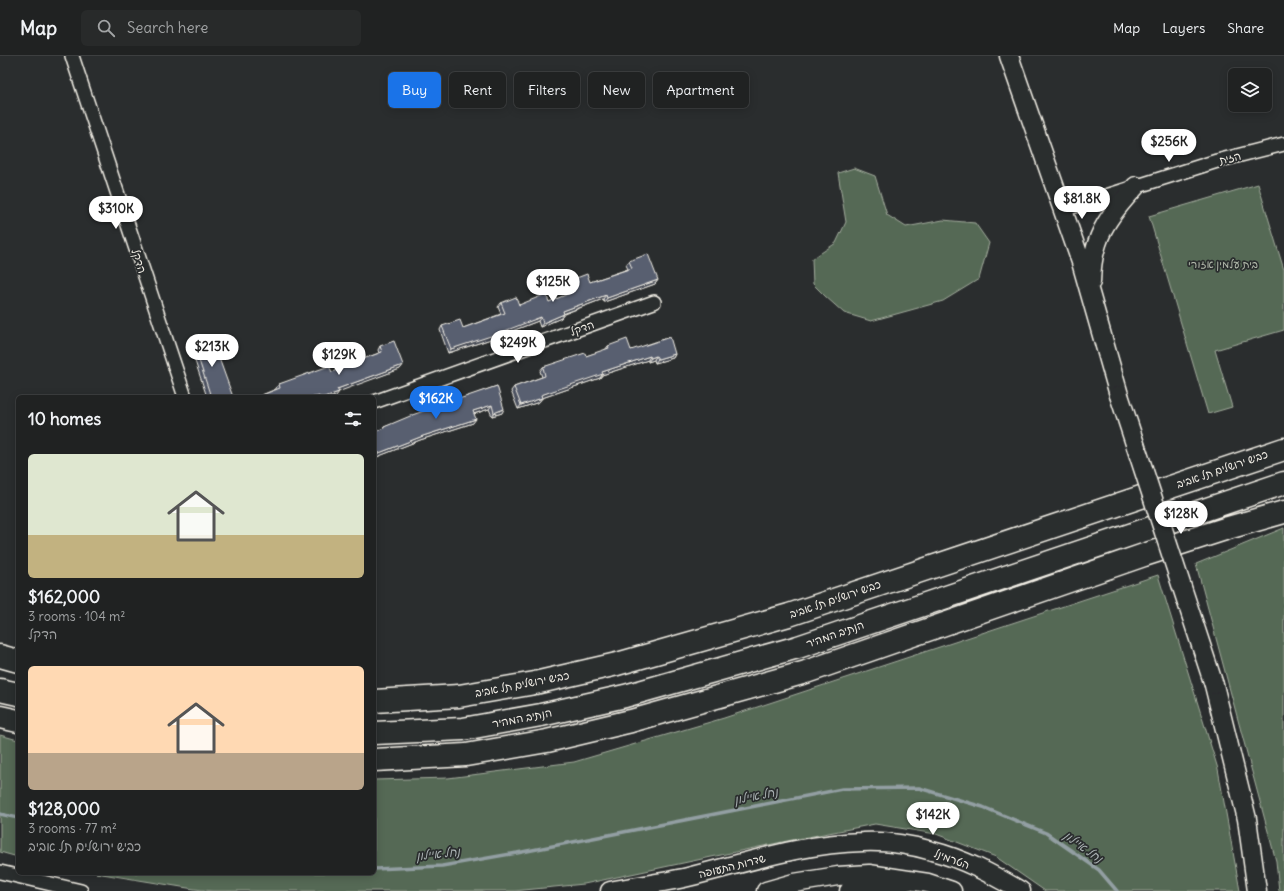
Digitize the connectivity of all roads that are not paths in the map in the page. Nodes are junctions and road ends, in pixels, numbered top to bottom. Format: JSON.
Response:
{"nodes":[{"id":1,"x":72,"y":56,"type":"edge"},
{"id":2,"x":1009,"y":56,"type":"edge"},
{"id":3,"x":1284,"y":144,"type":"edge"},
{"id":4,"x":1136,"y":186,"type":"junction"},
{"id":5,"x":1062,"y":210,"type":"junction"},
{"id":6,"x":1091,"y":299,"type":"junction"},
{"id":7,"x":654,"y":302,"type":"dead end"},
{"id":8,"x":184,"y":395,"type":"edge"},
{"id":9,"x":376,"y":401,"type":"edge"},
{"id":10,"x":1284,"y":449,"type":"edge"},
{"id":11,"x":1284,"y":483,"type":"edge"},
{"id":12,"x":1284,"y":512,"type":"edge"},
{"id":13,"x":0,"y":656,"type":"edge"},
{"id":14,"x":16,"y":660,"type":"edge"},
{"id":15,"x":0,"y":690,"type":"edge"},
{"id":16,"x":16,"y":694,"type":"edge"},
{"id":17,"x":376,"y":701,"type":"edge"},
{"id":18,"x":0,"y":717,"type":"edge"},
{"id":19,"x":16,"y":721,"type":"edge"},
{"id":20,"x":376,"y":734,"type":"edge"},
{"id":21,"x":376,"y":760,"type":"edge"},
{"id":22,"x":830,"y":844,"type":"joint"},
{"id":23,"x":0,"y":872,"type":"edge"},
{"id":24,"x":81,"y":891,"type":"edge"},
{"id":25,"x":610,"y":891,"type":"edge"},
{"id":26,"x":766,"y":891,"type":"edge"},
{"id":27,"x":849,"y":891,"type":"edge"},
{"id":28,"x":900,"y":891,"type":"edge"},
{"id":29,"x":952,"y":891,"type":"edge"},
{"id":30,"x":1021,"y":891,"type":"edge"},
{"id":31,"x":1257,"y":891,"type":"edge"}],
"edges":[{"from":1,"to":8,"type":"street","name":"הדקל"},
{"from":2,"to":5,"type":"main road"},
{"from":3,"to":4,"type":"street","name":"הזית"},
{"from":4,"to":5,"type":"street","name":"הזית"},
{"from":4,"to":6,"type":"main road"},
{"from":5,"to":6,"type":"main road"},
{"from":6,"to":31,"type":"main road","bridge":true},
{"from":7,"to":9,"type":"street","name":"הדקל"},
{"from":10,"to":17,"type":"highway","name":"כביש ירושלים תל אביב"},
{"from":11,"to":20,"type":"highway","name":"הנתיב המהיר"},
{"from":12,"to":21,"type":"highway"},
{"from":13,"to":14,"type":"highway"},
{"from":15,"to":16,"type":"highway"},
{"from":18,"to":19,"type":"highway"},
{"from":22,"to":25,"type":"main road","name":"שדרות התעופה"},
{"from":22,"to":30,"type":"main road","name":"הטרמינל"},
{"from":23,"to":24,"type":"street"},
{"from":26,"to":29,"type":"main road"},
{"from":27,"to":28,"type":"main road"}]}
